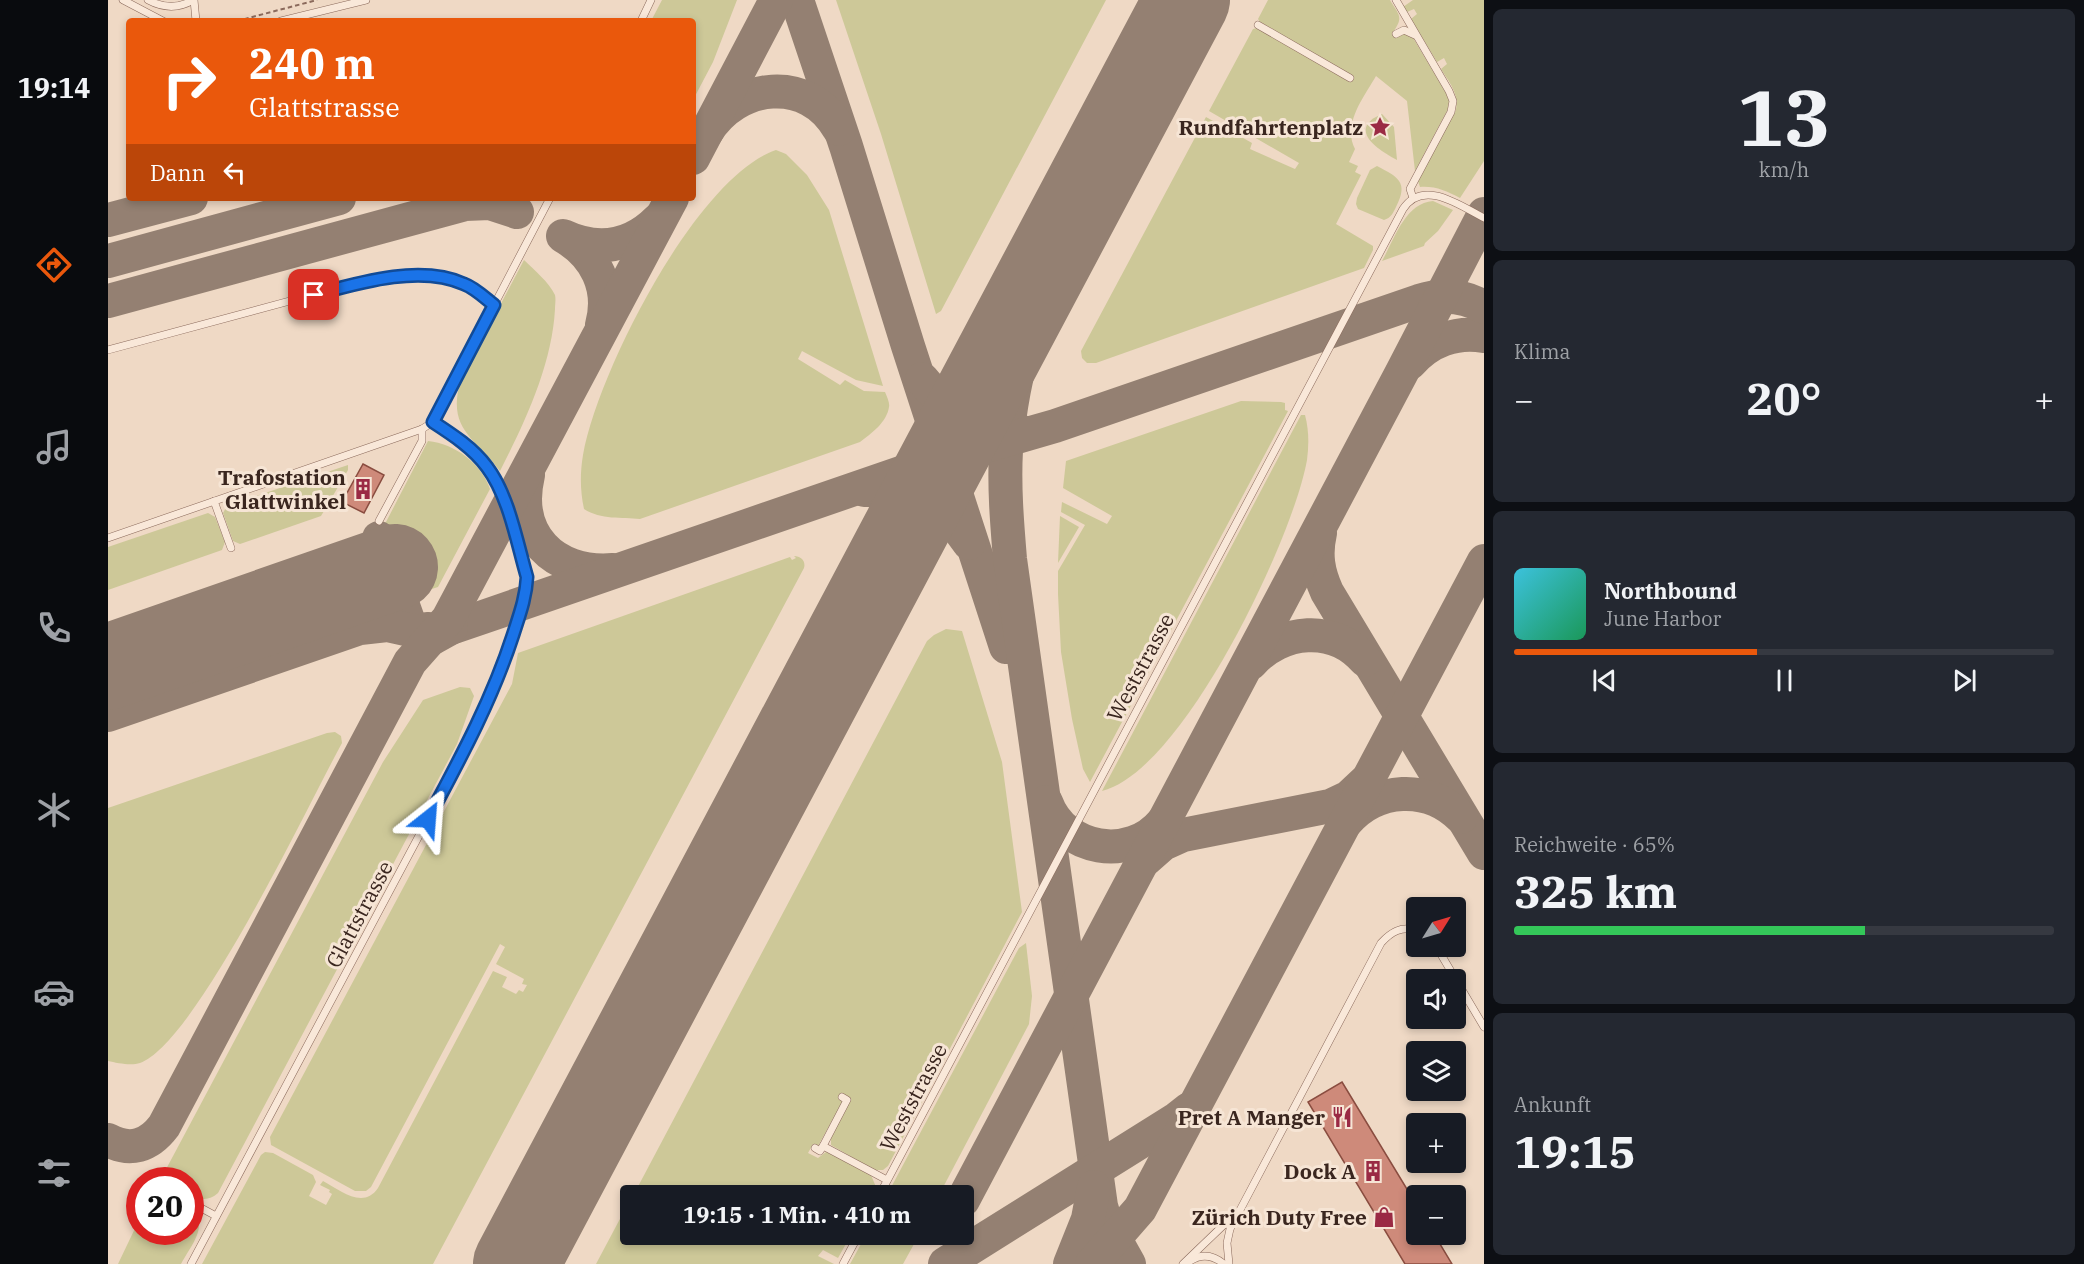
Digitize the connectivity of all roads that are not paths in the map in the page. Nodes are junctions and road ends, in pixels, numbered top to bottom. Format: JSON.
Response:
{"nodes":[{"id":1,"x":123,"y":0,"type":"edge"},
{"id":2,"x":148,"y":0,"type":"edge"},
{"id":3,"x":193,"y":0,"type":"edge"},
{"id":4,"x":366,"y":0,"type":"edge"},
{"id":5,"x":651,"y":0,"type":"edge"},
{"id":6,"x":1396,"y":0,"type":"edge"},
{"id":7,"x":1413,"y":13,"type":"dead end"},
{"id":8,"x":157,"y":18,"type":"edge"},
{"id":9,"x":196,"y":18,"type":"edge"},
{"id":10,"x":293,"y":18,"type":"edge"},
{"id":11,"x":642,"y":18,"type":"edge"},
{"id":12,"x":1405,"y":18,"type":"junction"},
{"id":13,"x":1258,"y":25,"type":"dead end"},
{"id":14,"x":1396,"y":34,"type":"dead end"},
{"id":15,"x":1417,"y":37,"type":"junction"},
{"id":16,"x":1443,"y":63,"type":"dead end"},
{"id":17,"x":1435,"y":67,"type":"junction"},
{"id":18,"x":1350,"y":78,"type":"dead end"},
{"id":19,"x":1413,"y":198,"type":"junction"},
{"id":20,"x":548,"y":201,"type":"edge"},
{"id":21,"x":1484,"y":218,"type":"edge"},
{"id":22,"x":494,"y":305,"type":"junction"},
{"id":23,"x":108,"y":350,"type":"edge"},
{"id":24,"x":433,"y":422,"type":"junction"},
{"id":25,"x":422,"y":429,"type":"junction"},
{"id":26,"x":214,"y":501,"type":"junction"},
{"id":27,"x":379,"y":521,"type":"dead end"},
{"id":28,"x":108,"y":538,"type":"edge"},
{"id":29,"x":231,"y":548,"type":"dead end"},
{"id":30,"x":1406,"y":928,"type":"edge"},
{"id":31,"x":1443,"y":957,"type":"edge"},
{"id":32,"x":1484,"y":1027,"type":"edge"},
{"id":33,"x":842,"y":1097,"type":"dead end"},
{"id":34,"x":823,"y":1146,"type":"junction"},
{"id":35,"x":815,"y":1148,"type":"dead end"},
{"id":36,"x":887,"y":1180,"type":"junction"},
{"id":37,"x":884,"y":1185,"type":"edge"},
{"id":38,"x":1240,"y":1208,"type":"junction"},
{"id":39,"x":204,"y":1210,"type":"edge"},
{"id":40,"x":216,"y":1216,"type":"junction"},
{"id":41,"x":853,"y":1245,"type":"edge"},
{"id":42,"x":191,"y":1264,"type":"edge"},
{"id":43,"x":843,"y":1264,"type":"edge"},
{"id":44,"x":1184,"y":1264,"type":"edge"},
{"id":45,"x":1224,"y":1264,"type":"edge"},
{"id":46,"x":1229,"y":1264,"type":"edge"}],
"edges":[{"from":1,"to":8,"type":"lane"},
{"from":2,"to":3,"type":"lane"},
{"from":3,"to":9,"type":"lane"},
{"from":4,"to":10,"type":"lane"},
{"from":5,"to":11,"type":"lane"},
{"from":6,"to":12,"type":"lane"},
{"from":7,"to":12,"type":"lane"},
{"from":12,"to":15,"type":"lane"},
{"from":13,"to":18,"type":"lane"},
{"from":14,"to":15,"type":"lane"},
{"from":15,"to":17,"type":"lane"},
{"from":16,"to":17,"type":"lane"},
{"from":17,"to":19,"type":"lane"},
{"from":19,"to":21,"type":"lane"},
{"from":19,"to":36,"type":"lane","name":"Weststrasse"},
{"from":20,"to":22,"type":"lane"},
{"from":22,"to":23,"type":"lane"},
{"from":22,"to":24,"type":"lane"},
{"from":24,"to":25,"type":"lane"},
{"from":24,"to":40,"type":"lane","name":"Glattstrasse"},
{"from":25,"to":26,"type":"lane"},
{"from":25,"to":27,"type":"lane"},
{"from":26,"to":28,"type":"lane"},
{"from":26,"to":29,"type":"lane"},
{"from":30,"to":38,"type":"lane"},
{"from":31,"to":32,"type":"lane"},
{"from":33,"to":34,"type":"lane"},
{"from":34,"to":35,"type":"lane"},
{"from":34,"to":36,"type":"lane"},
{"from":36,"to":37,"type":"lane","name":"Weststrasse"},
{"from":38,"to":44,"type":"lane"},
{"from":38,"to":46,"type":"lane"},
{"from":39,"to":40,"type":"lane"},
{"from":40,"to":42,"type":"lane","name":"Glattstrasse"},
{"from":41,"to":43,"type":"lane"},
{"from":44,"to":45,"type":"lane"}]}
